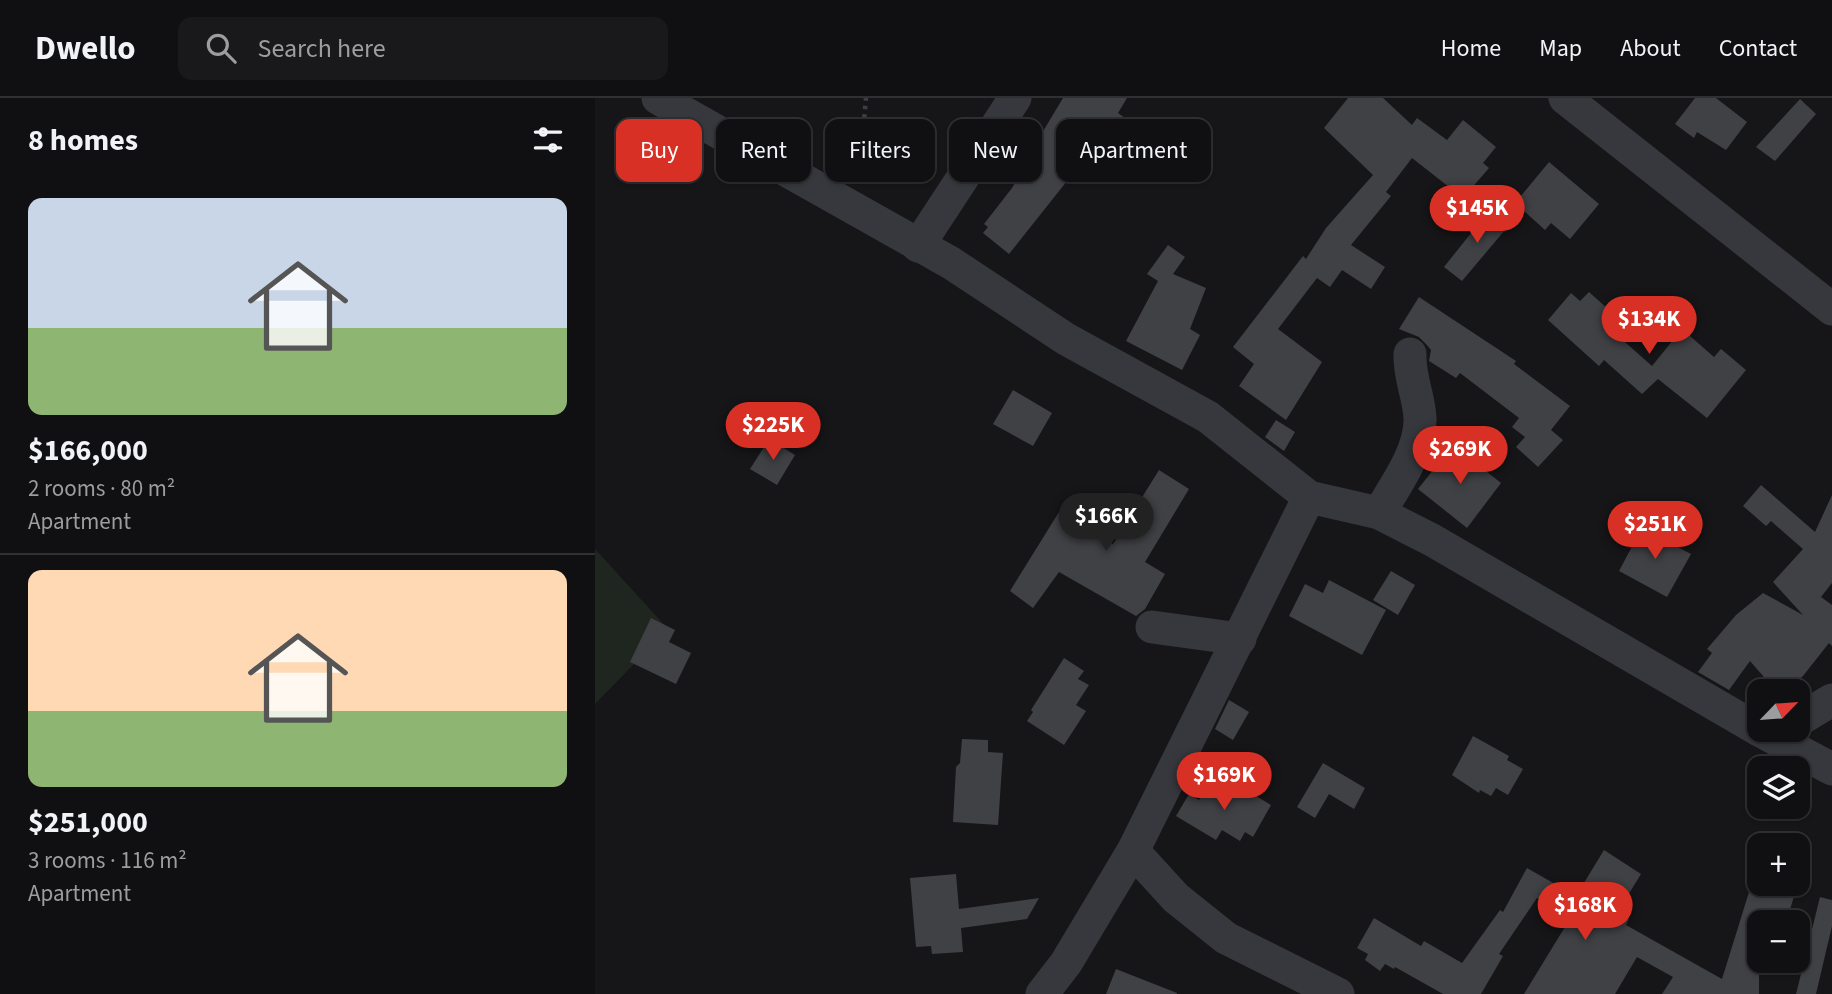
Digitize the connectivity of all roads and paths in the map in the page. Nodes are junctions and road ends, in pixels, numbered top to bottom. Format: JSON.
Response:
{"nodes":[{"id":1,"x":658,"y":98,"type":"edge"},
{"id":2,"x":866,"y":98,"type":"edge"},
{"id":3,"x":1014,"y":98,"type":"edge"},
{"id":4,"x":1565,"y":98,"type":"edge"},
{"id":5,"x":857,"y":211,"type":"junction"},
{"id":6,"x":918,"y":246,"type":"junction"},
{"id":7,"x":1832,"y":309,"type":"edge"},
{"id":8,"x":1411,"y":354,"type":"dead end"},
{"id":9,"x":1310,"y":497,"type":"junction"},
{"id":10,"x":1379,"y":513,"type":"junction"},
{"id":11,"x":1151,"y":627,"type":"dead end"},
{"id":12,"x":1240,"y":639,"type":"junction"},
{"id":13,"x":1832,"y":700,"type":"edge"},
{"id":14,"x":1810,"y":711,"type":"edge"},
{"id":15,"x":1747,"y":714,"type":"edge"},
{"id":16,"x":1793,"y":742,"type":"edge"},
{"id":17,"x":1832,"y":769,"type":"edge"},
{"id":18,"x":1133,"y":851,"type":"junction"},
{"id":19,"x":1042,"y":994,"type":"edge"},
{"id":20,"x":1338,"y":994,"type":"edge"}],
"edges":[{"from":1,"to":5,"type":"street"},
{"from":2,"to":5,"type":"path"},
{"from":3,"to":6,"type":"street"},
{"from":4,"to":7,"type":"street"},
{"from":5,"to":6,"type":"street"},
{"from":6,"to":9,"type":"street"},
{"from":8,"to":10,"type":"street"},
{"from":9,"to":10,"type":"street"},
{"from":9,"to":12,"type":"street"},
{"from":10,"to":15,"type":"street"},
{"from":11,"to":12,"type":"street"},
{"from":12,"to":18,"type":"street"},
{"from":13,"to":14,"type":"street"},
{"from":16,"to":17,"type":"street"},
{"from":18,"to":19,"type":"street"},
{"from":18,"to":20,"type":"street"}]}
